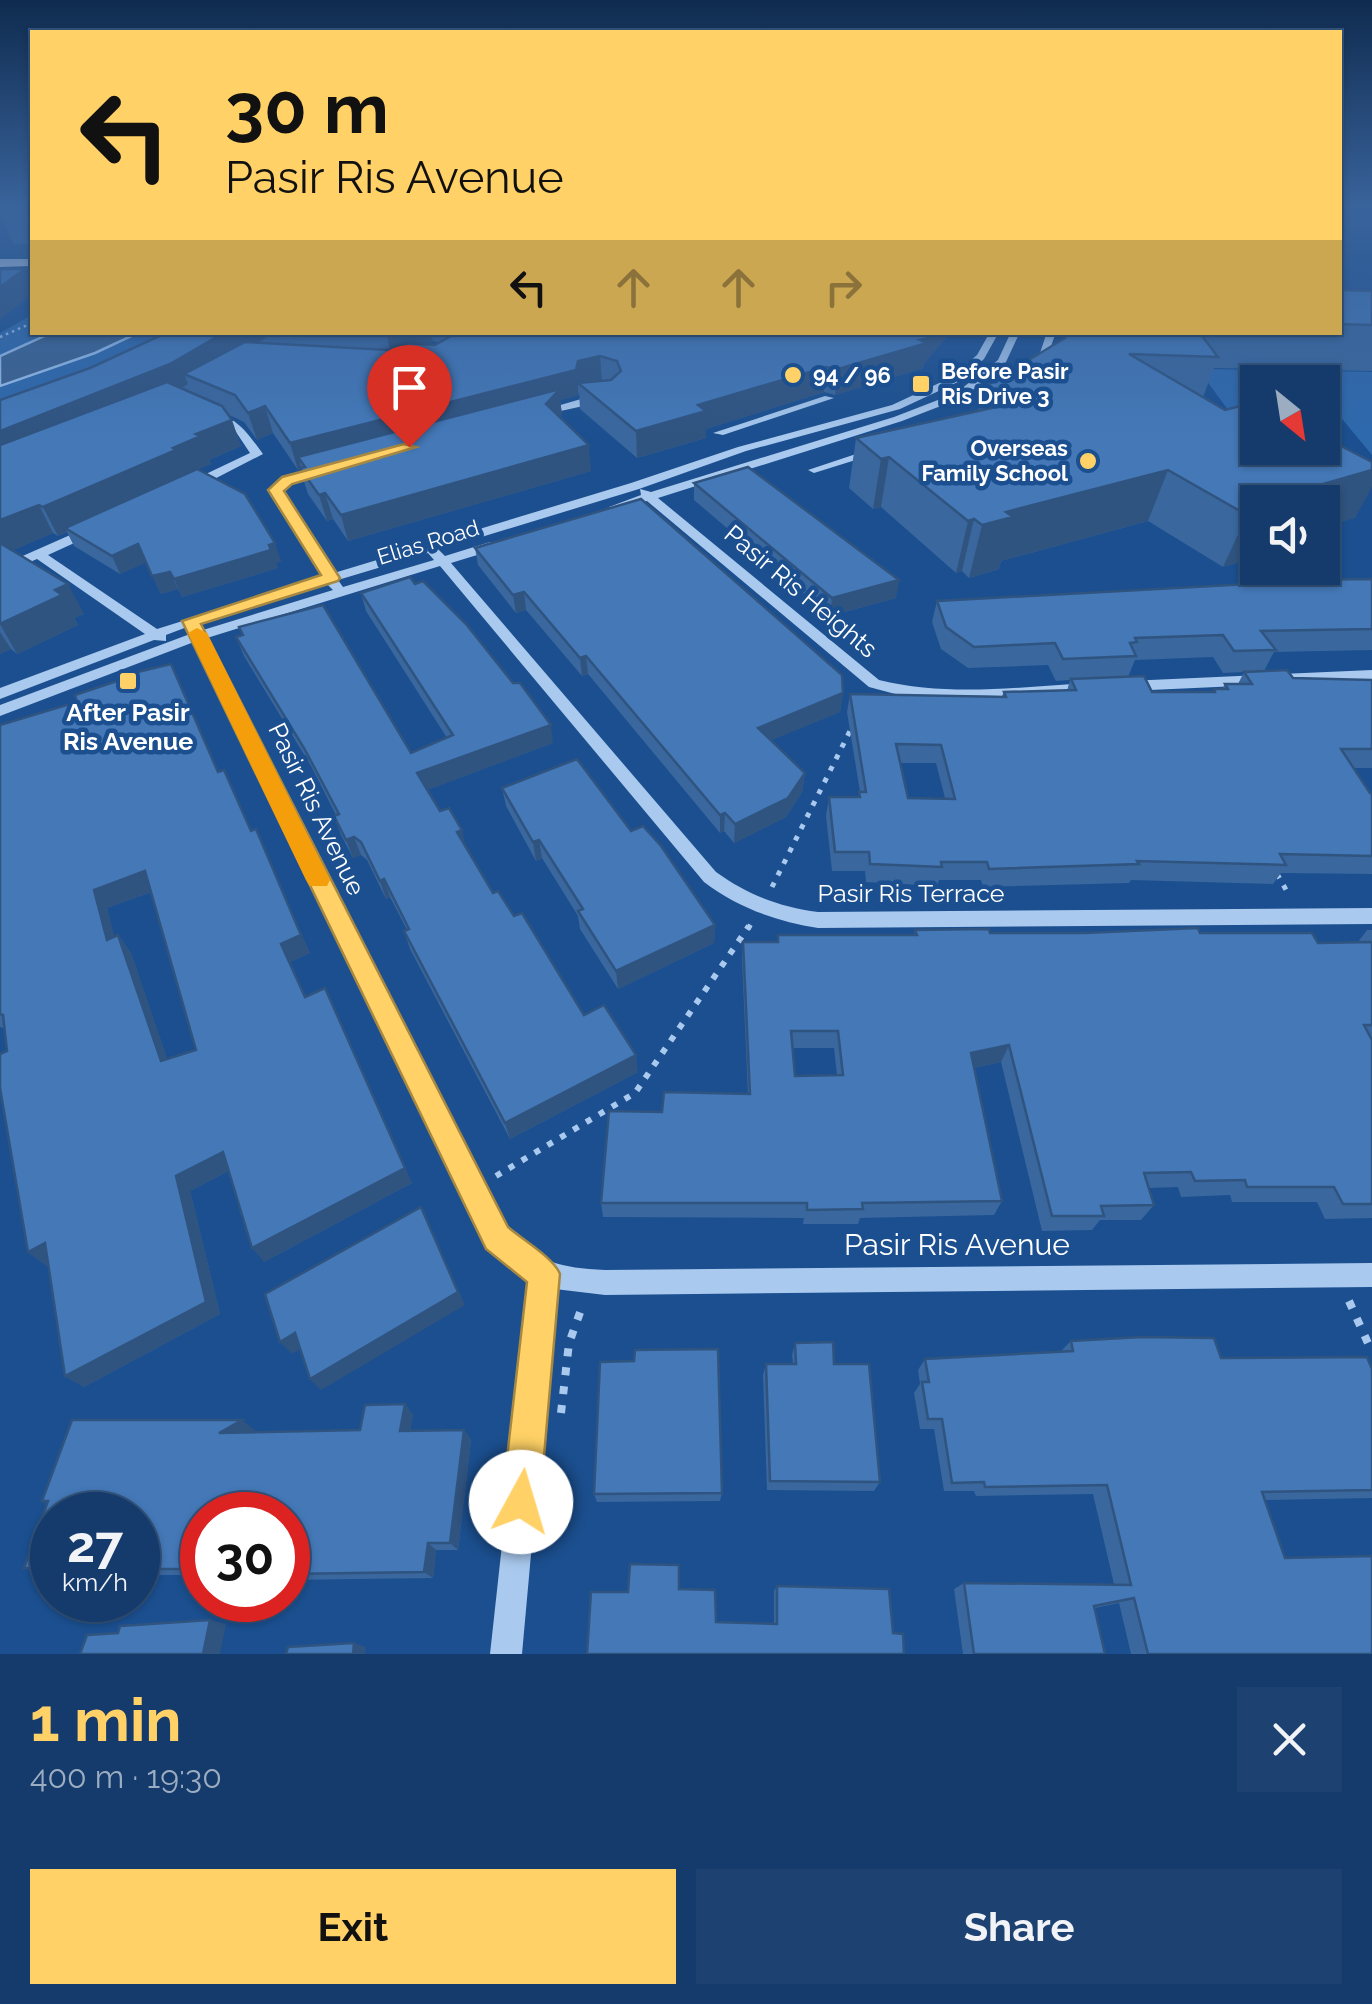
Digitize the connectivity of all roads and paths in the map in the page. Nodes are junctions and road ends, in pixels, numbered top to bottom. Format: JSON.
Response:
{"nodes":[{"id":1,"x":30,"y":324,"type":"edge"},
{"id":2,"x":270,"y":335,"type":"edge"},
{"id":3,"x":992,"y":335,"type":"edge"},
{"id":4,"x":1015,"y":335,"type":"edge"},
{"id":5,"x":1050,"y":335,"type":"edge"},
{"id":6,"x":0,"y":337,"type":"edge"},
{"id":7,"x":253,"y":348,"type":"edge"},
{"id":8,"x":1002,"y":362,"type":"junction"},
{"id":9,"x":612,"y":393,"type":"edge"},
{"id":10,"x":829,"y":398,"type":"dead end"},
{"id":11,"x":202,"y":410,"type":"edge"},
{"id":12,"x":530,"y":415,"type":"edge"},
{"id":13,"x":884,"y":448,"type":"edge"},
{"id":14,"x":742,"y":450,"type":"junction"},
{"id":15,"x":776,"y":456,"type":"junction"},
{"id":16,"x":340,"y":466,"type":"edge"},
{"id":17,"x":737,"y":468,"type":"junction"},
{"id":18,"x":814,"y":470,"type":"dead end"},
{"id":19,"x":636,"y":486,"type":"junction"},
{"id":20,"x":172,"y":494,"type":"edge"},
{"id":21,"x":650,"y":497,"type":"junction"},
{"id":22,"x":110,"y":522,"type":"edge"},
{"id":23,"x":38,"y":554,"type":"junction"},
{"id":24,"x":437,"y":555,"type":"junction"},
{"id":25,"x":0,"y":571,"type":"edge"},
{"id":26,"x":335,"y":585,"type":"junction"},
{"id":27,"x":195,"y":628,"type":"junction"},
{"id":28,"x":157,"y":634,"type":"junction"},
{"id":29,"x":170,"y":646,"type":"junction"},
{"id":30,"x":1372,"y":674,"type":"edge"},
{"id":31,"x":874,"y":684,"type":"junction"},
{"id":32,"x":0,"y":694,"type":"edge"},
{"id":33,"x":0,"y":711,"type":"edge"},
{"id":34,"x":1272,"y":865,"type":"edge"},
{"id":35,"x":762,"y":907,"type":"junction"},
{"id":36,"x":1300,"y":916,"type":"junction"},
{"id":37,"x":1372,"y":916,"type":"edge"},
{"id":38,"x":471,"y":1190,"type":"junction"},
{"id":39,"x":544,"y":1274,"type":"junction"},
{"id":40,"x":1372,"y":1275,"type":"edge"},
{"id":41,"x":1338,"y":1276,"type":"junction"},
{"id":42,"x":592,"y":1281,"type":"junction"},
{"id":43,"x":1372,"y":1352,"type":"edge"},
{"id":44,"x":560,"y":1418,"type":"dead end"},
{"id":45,"x":506,"y":1654,"type":"edge"}],
"edges":[{"from":1,"to":6,"type":"path"},
{"from":2,"to":7,"type":"path"},
{"from":3,"to":14,"type":"street","name":"Elias Road"},
{"from":4,"to":8,"type":"street","name":"Elias Road"},
{"from":5,"to":8,"type":"street"},
{"from":8,"to":15,"type":"street","name":"Elias Road"},
{"from":9,"to":12,"type":"street"},
{"from":10,"to":14,"type":"street"},
{"from":11,"to":20,"type":"street"},
{"from":13,"to":18,"type":"street"},
{"from":14,"to":15,"type":"street"},
{"from":14,"to":17,"type":"street"},
{"from":14,"to":19,"type":"street","name":"Elias Road"},
{"from":15,"to":17,"type":"street","name":"Elias Road"},
{"from":16,"to":26,"type":"street"},
{"from":17,"to":21,"type":"street","name":"Elias Road"},
{"from":19,"to":21,"type":"street","name":"Pasir Ris Heights"},
{"from":19,"to":24,"type":"street","name":"Elias Road"},
{"from":21,"to":24,"type":"street","name":"Elias Road"},
{"from":21,"to":31,"type":"street","name":"Pasir Ris Heights"},
{"from":22,"to":23,"type":"street"},
{"from":23,"to":25,"type":"street"},
{"from":23,"to":28,"type":"street"},
{"from":24,"to":26,"type":"street","name":"Elias Road"},
{"from":24,"to":35,"type":"street","name":"Pasir Ris Terrace"},
{"from":26,"to":27,"type":"street","name":"Elias Road"},
{"from":27,"to":28,"type":"street","name":"Elias Road"},
{"from":27,"to":29,"type":"street","name":"Elias Road"},
{"from":27,"to":38,"type":"street","name":"Pasir Ris Avenue"},
{"from":28,"to":29,"type":"street"},
{"from":28,"to":32,"type":"street","name":"Elias Road"},
{"from":29,"to":33,"type":"street","name":"Elias Road"},
{"from":30,"to":31,"type":"street","name":"Pasir Ris Heights"},
{"from":31,"to":35,"type":"path"},
{"from":34,"to":36,"type":"path"},
{"from":35,"to":36,"type":"street","name":"Pasir Ris Terrace"},
{"from":35,"to":38,"type":"path"},
{"from":36,"to":37,"type":"street","name":"Pasir Ris Terrace"},
{"from":38,"to":39,"type":"street","name":"Pasir Ris Avenue"},
{"from":39,"to":42,"type":"street","name":"Pasir Ris Avenue"},
{"from":39,"to":45,"type":"street"},
{"from":40,"to":41,"type":"street","name":"Pasir Ris Avenue"},
{"from":41,"to":42,"type":"street","name":"Pasir Ris Avenue"},
{"from":41,"to":43,"type":"path"},
{"from":42,"to":44,"type":"path"}]}
